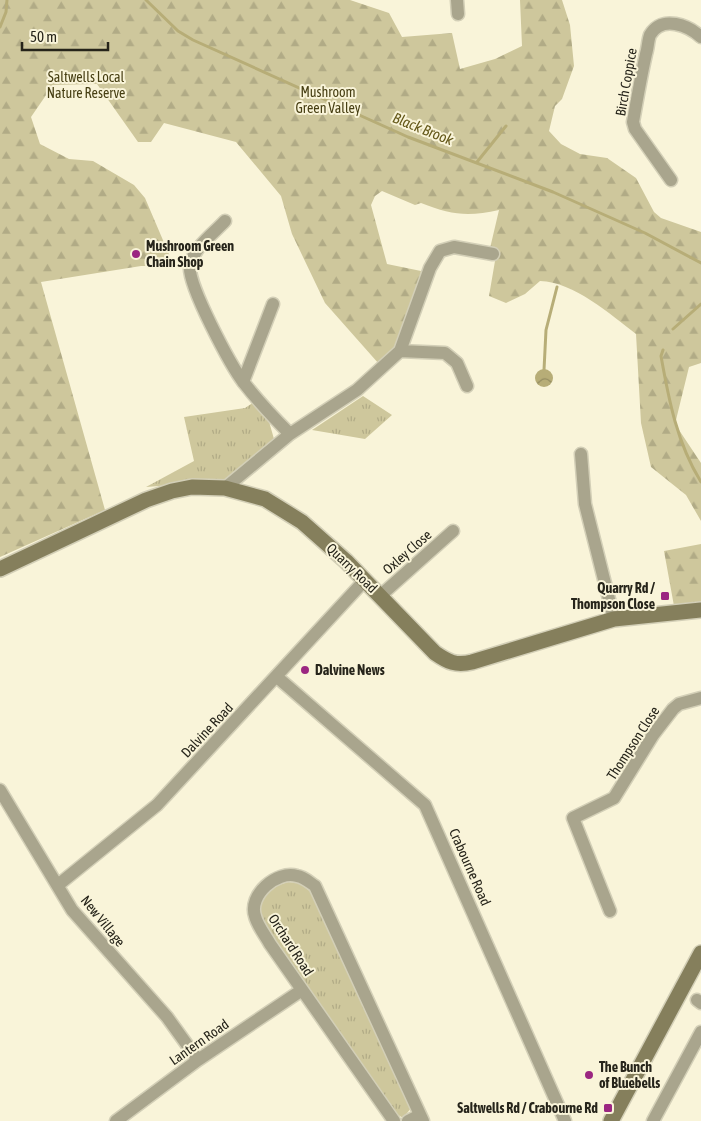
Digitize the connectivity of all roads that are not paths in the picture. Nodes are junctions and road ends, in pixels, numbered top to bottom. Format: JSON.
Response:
{"nodes":[{"id":1,"x":457,"y":0,"type":"edge"},
{"id":2,"x":458,"y":14,"type":"dead end"},
{"id":3,"x":701,"y":37,"type":"edge"},
{"id":4,"x":671,"y":180,"type":"dead end"},
{"id":5,"x":225,"y":221,"type":"dead end"},
{"id":6,"x":493,"y":254,"type":"dead end"},
{"id":7,"x":273,"y":304,"type":"dead end"},
{"id":8,"x":400,"y":351,"type":"junction"},
{"id":9,"x":243,"y":382,"type":"junction"},
{"id":10,"x":467,"y":386,"type":"dead end"},
{"id":11,"x":290,"y":434,"type":"junction"},
{"id":12,"x":581,"y":454,"type":"dead end"},
{"id":13,"x":225,"y":488,"type":"junction"},
{"id":14,"x":454,"y":531,"type":"dead end"},
{"id":15,"x":0,"y":569,"type":"edge"},
{"id":16,"x":364,"y":580,"type":"junction"},
{"id":17,"x":380,"y":596,"type":"junction"},
{"id":18,"x":701,"y":610,"type":"edge"},
{"id":19,"x":614,"y":619,"type":"junction"},
{"id":20,"x":277,"y":677,"type":"junction"},
{"id":21,"x":701,"y":698,"type":"edge"},
{"id":22,"x":0,"y":790,"type":"edge"},
{"id":23,"x":58,"y":885,"type":"junction"},
{"id":24,"x":610,"y":911,"type":"dead end"},
{"id":25,"x":701,"y":953,"type":"edge"},
{"id":26,"x":302,"y":990,"type":"junction"},
{"id":27,"x":701,"y":1032,"type":"edge"},
{"id":28,"x":198,"y":1060,"type":"junction"},
{"id":29,"x":421,"y":1118,"type":"edge"},
{"id":30,"x":116,"y":1121,"type":"edge"},
{"id":31,"x":394,"y":1121,"type":"edge"},
{"id":32,"x":408,"y":1121,"type":"edge"},
{"id":33,"x":565,"y":1121,"type":"edge"},
{"id":34,"x":611,"y":1121,"type":"edge"},
{"id":35,"x":653,"y":1121,"type":"edge"}],
"edges":[{"from":1,"to":2,"type":"street"},
{"from":3,"to":4,"type":"street","name":"Birch Coppice"},
{"from":5,"to":9,"type":"street"},
{"from":6,"to":8,"type":"street"},
{"from":7,"to":9,"type":"street"},
{"from":8,"to":10,"type":"street"},
{"from":8,"to":11,"type":"street"},
{"from":9,"to":11,"type":"street"},
{"from":11,"to":13,"type":"street"},
{"from":12,"to":19,"type":"street"},
{"from":13,"to":15,"type":"street","name":"Quarry Road"},
{"from":13,"to":16,"type":"street","name":"Quarry Road"},
{"from":14,"to":17,"type":"street","name":"Oxley Close"},
{"from":16,"to":17,"type":"street","name":"Quarry Road"},
{"from":16,"to":20,"type":"street","name":"Dalvine Road"},
{"from":17,"to":19,"type":"street","name":"Quarry Road"},
{"from":18,"to":19,"type":"street","name":"Quarry Road"},
{"from":20,"to":23,"type":"street","name":"Dalvine Road"},
{"from":20,"to":33,"type":"street","name":"Crabourne Road"},
{"from":21,"to":24,"type":"street","name":"Thompson Close"},
{"from":22,"to":23,"type":"street","name":"New Village"},
{"from":23,"to":28,"type":"street","name":"New Village"},
{"from":25,"to":34,"type":"street"},
{"from":26,"to":28,"type":"street","name":"Lantern Road"},
{"from":26,"to":29,"type":"street","name":"Orchard Road"},
{"from":26,"to":31,"type":"street","name":"Orchard Road"},
{"from":27,"to":35,"type":"street"},
{"from":28,"to":30,"type":"street","name":"Lantern Road"},
{"from":29,"to":32,"type":"street","name":"Orchard Road"}]}
